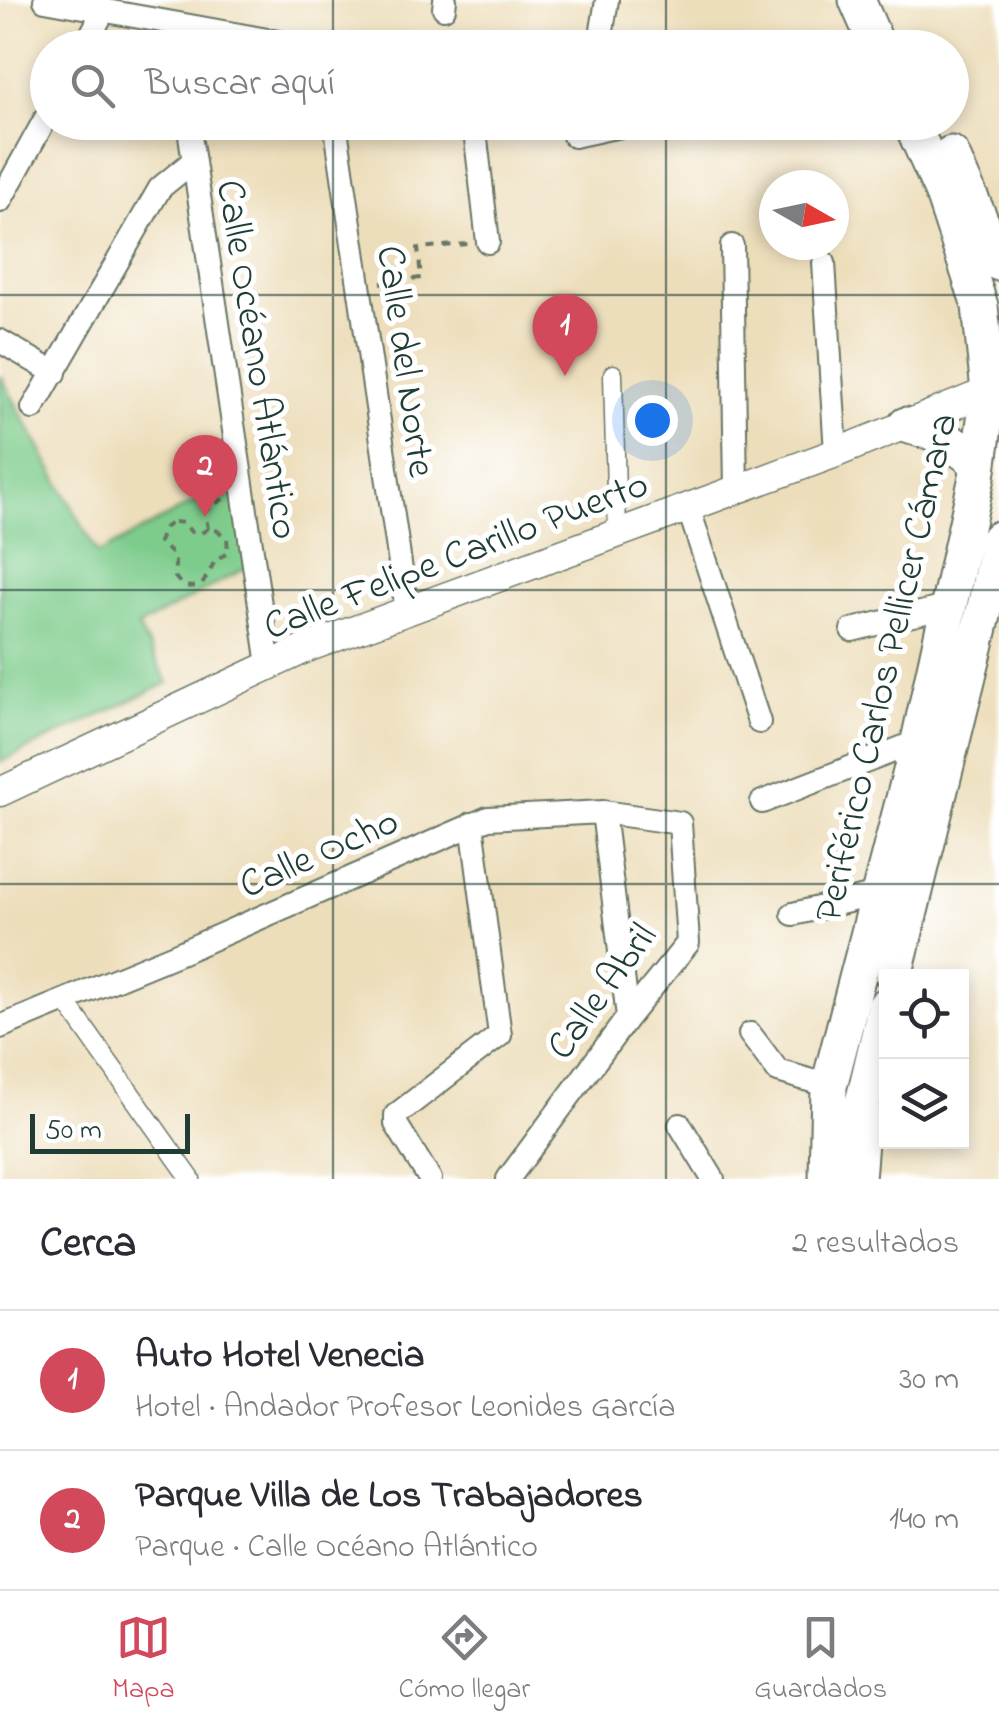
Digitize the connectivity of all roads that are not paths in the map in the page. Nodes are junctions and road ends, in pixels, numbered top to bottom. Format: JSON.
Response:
{"nodes":[{"id":1,"x":45,"y":0,"type":"edge"},
{"id":2,"x":607,"y":0,"type":"edge"},
{"id":3,"x":857,"y":0,"type":"edge"},
{"id":4,"x":882,"y":0,"type":"edge"},
{"id":5,"x":104,"y":10,"type":"junction"},
{"id":6,"x":176,"y":23,"type":"junction"},
{"id":7,"x":93,"y":30,"type":"edge"},
{"id":8,"x":177,"y":30,"type":"edge"},
{"id":9,"x":214,"y":30,"type":"edge"},
{"id":10,"x":603,"y":30,"type":"edge"},
{"id":11,"x":870,"y":30,"type":"edge"},
{"id":12,"x":896,"y":30,"type":"edge"},
{"id":13,"x":34,"y":140,"type":"edge"},
{"id":14,"x":190,"y":140,"type":"edge"},
{"id":15,"x":338,"y":140,"type":"edge"},
{"id":16,"x":476,"y":140,"type":"edge"},
{"id":17,"x":920,"y":140,"type":"edge"},
{"id":18,"x":945,"y":140,"type":"edge"},
{"id":19,"x":192,"y":162,"type":"junction"},
{"id":20,"x":0,"y":201,"type":"edge"},
{"id":21,"x":488,"y":242,"type":"road end"},
{"id":22,"x":732,"y":246,"type":"dead end"},
{"id":23,"x":824,"y":263,"type":"dead end"},
{"id":24,"x":999,"y":263,"type":"edge"},
{"id":25,"x":0,"y":342,"type":"edge"},
{"id":26,"x":55,"y":374,"type":"junction"},
{"id":27,"x":612,"y":374,"type":"dead end"},
{"id":28,"x":994,"y":386,"type":"edge"},
{"id":29,"x":33,"y":408,"type":"dead end"},
{"id":30,"x":906,"y":425,"type":"junction"},
{"id":31,"x":836,"y":453,"type":"junction"},
{"id":32,"x":979,"y":463,"type":"junction"},
{"id":33,"x":736,"y":490,"type":"junction"},
{"id":34,"x":688,"y":507,"type":"junction"},
{"id":35,"x":617,"y":534,"type":"junction"},
{"id":36,"x":999,"y":539,"type":"edge"},
{"id":37,"x":948,"y":606,"type":"junction"},
{"id":38,"x":407,"y":611,"type":"junction"},
{"id":39,"x":852,"y":630,"type":"dead end"},
{"id":40,"x":269,"y":665,"type":"junction"},
{"id":41,"x":759,"y":722,"type":"dead end"},
{"id":42,"x":918,"y":741,"type":"junction"},
{"id":43,"x":0,"y":792,"type":"edge"},
{"id":44,"x":762,"y":802,"type":"dead end"},
{"id":45,"x":602,"y":812,"type":"junction"},
{"id":46,"x":680,"y":822,"type":"joint"},
{"id":47,"x":472,"y":824,"type":"junction"},
{"id":48,"x":878,"y":894,"type":"junction"},
{"id":49,"x":793,"y":914,"type":"dead end"},
{"id":50,"x":896,"y":969,"type":"edge"},
{"id":51,"x":66,"y":1002,"type":"junction"},
{"id":52,"x":628,"y":1017,"type":"junction"},
{"id":53,"x":0,"y":1027,"type":"edge"},
{"id":54,"x":750,"y":1034,"type":"dead end"},
{"id":55,"x":879,"y":1037,"type":"edge"},
{"id":56,"x":829,"y":1086,"type":"junction"},
{"id":57,"x":680,"y":1126,"type":"dead end"},
{"id":58,"x":192,"y":1179,"type":"edge"},
{"id":59,"x":430,"y":1179,"type":"edge"},
{"id":60,"x":508,"y":1179,"type":"edge"},
{"id":61,"x":713,"y":1179,"type":"edge"},
{"id":62,"x":827,"y":1179,"type":"edge"},
{"id":63,"x":857,"y":1179,"type":"edge"}],
"edges":[{"from":1,"to":5,"type":"street"},
{"from":2,"to":10,"type":"street"},
{"from":3,"to":11,"type":"main road"},
{"from":4,"to":12,"type":"main road"},
{"from":5,"to":6,"type":"street"},
{"from":5,"to":7,"type":"street"},
{"from":6,"to":8,"type":"street"},
{"from":6,"to":9,"type":"street"},
{"from":13,"to":20,"type":"street"},
{"from":14,"to":19,"type":"street","name":"Calle Océano Atlántico"},
{"from":15,"to":38,"type":"street","name":"Calle del Norte"},
{"from":16,"to":21,"type":"street"},
{"from":17,"to":28,"type":"main road","name":"Periférico Carlos Pellicer Cámara"},
{"from":18,"to":24,"type":"main road"},
{"from":19,"to":26,"type":"street"},
{"from":19,"to":40,"type":"street","name":"Calle Océano Atlántico"},
{"from":22,"to":33,"type":"street"},
{"from":23,"to":31,"type":"street"},
{"from":25,"to":26,"type":"street"},
{"from":26,"to":29,"type":"street"},
{"from":27,"to":35,"type":"street"},
{"from":28,"to":30,"type":"street","name":"Calle Felipe Carillo Puerto"},
{"from":28,"to":32,"type":"main road","name":"Periférico Carlos Pellicer Cámara"},
{"from":30,"to":31,"type":"street","name":"Calle Felipe Carillo Puerto"},
{"from":30,"to":32,"type":"main road"},
{"from":31,"to":33,"type":"street","name":"Calle Felipe Carillo Puerto"},
{"from":32,"to":37,"type":"main road","name":"Periférico Carlos Pellicer Cámara"},
{"from":33,"to":34,"type":"street","name":"Calle Felipe Carillo Puerto"},
{"from":34,"to":35,"type":"street","name":"Calle Felipe Carillo Puerto"},
{"from":34,"to":41,"type":"street"},
{"from":35,"to":38,"type":"street","name":"Calle Felipe Carillo Puerto"},
{"from":36,"to":50,"type":"main road","name":"Periférico Carlos Pellicer Cámara"},
{"from":37,"to":39,"type":"street"},
{"from":37,"to":42,"type":"main road","name":"Periférico Carlos Pellicer Cámara"},
{"from":38,"to":40,"type":"street","name":"Calle Felipe Carillo Puerto"},
{"from":40,"to":43,"type":"street","name":"Calle Felipe Carillo Puerto"},
{"from":42,"to":44,"type":"street"},
{"from":42,"to":48,"type":"main road","name":"Periférico Carlos Pellicer Cámara"},
{"from":45,"to":46,"type":"street","name":"Calle Ocho"},
{"from":45,"to":47,"type":"street","name":"Calle Ocho"},
{"from":45,"to":52,"type":"street"},
{"from":46,"to":52,"type":"street","name":"Calle Abril"},
{"from":47,"to":51,"type":"street","name":"Calle Ocho"},
{"from":47,"to":59,"type":"street"},
{"from":48,"to":49,"type":"street"},
{"from":48,"to":56,"type":"main road","name":"Periférico Carlos Pellicer Cámara"},
{"from":51,"to":53,"type":"street","name":"Calle Ocho"},
{"from":51,"to":58,"type":"street"},
{"from":52,"to":60,"type":"street","name":"Calle Abril"},
{"from":54,"to":56,"type":"street"},
{"from":55,"to":63,"type":"main road"},
{"from":56,"to":62,"type":"main road","name":"Periférico Carlos Pellicer Cámara"},
{"from":57,"to":61,"type":"street"}]}
